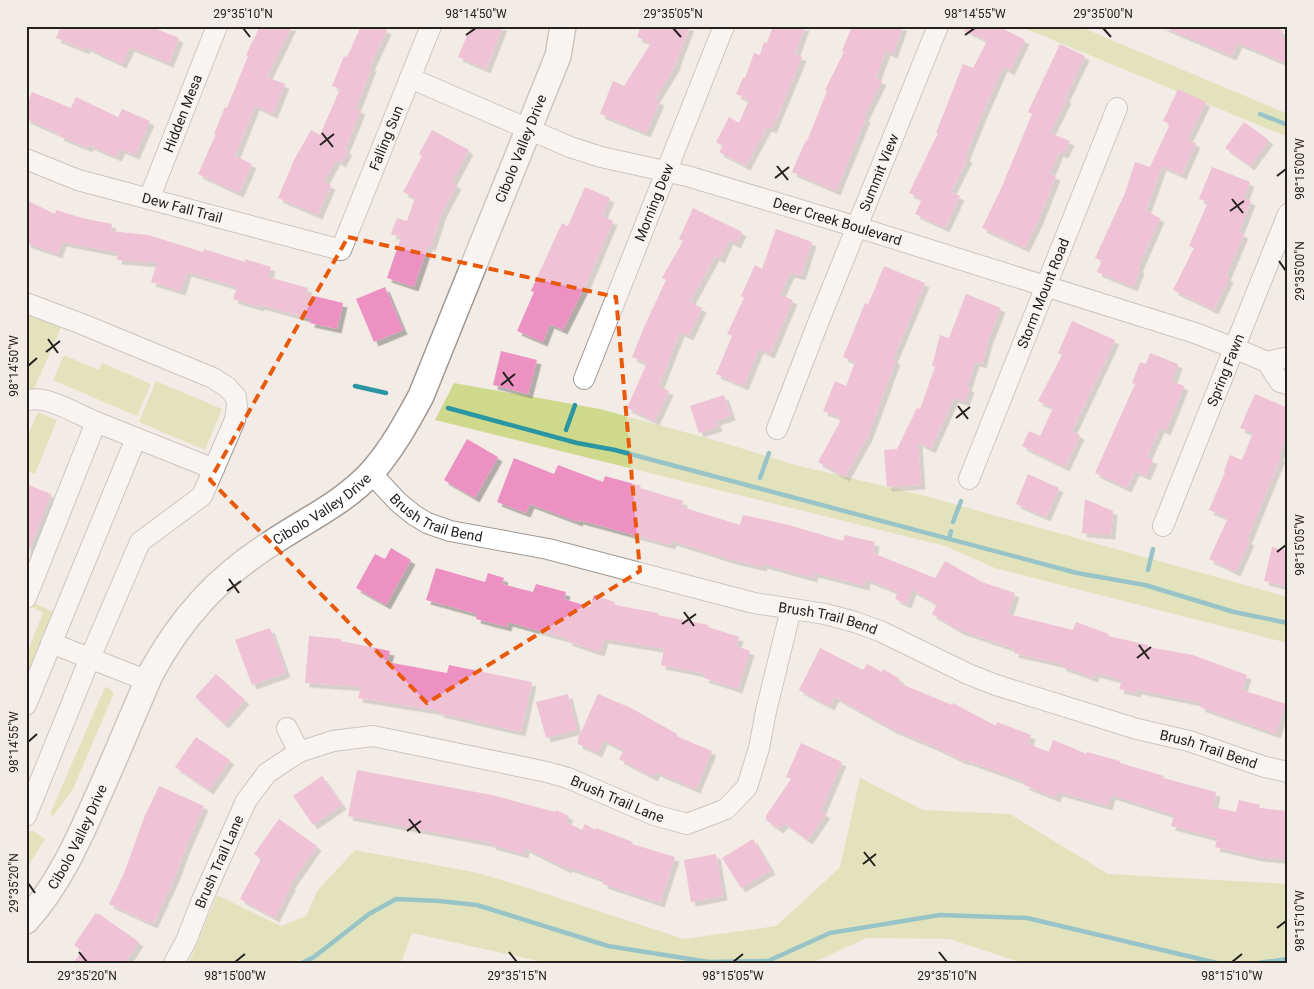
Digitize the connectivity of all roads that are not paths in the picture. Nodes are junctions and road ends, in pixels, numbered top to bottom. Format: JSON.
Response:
{"nodes":[{"id":1,"x":217,"y":26,"type":"edge"},
{"id":2,"x":431,"y":26,"type":"edge"},
{"id":3,"x":563,"y":26,"type":"edge"},
{"id":4,"x":578,"y":26,"type":"edge"},
{"id":5,"x":724,"y":26,"type":"edge"},
{"id":6,"x":938,"y":26,"type":"edge"},
{"id":7,"x":558,"y":56,"type":"junction"},
{"id":8,"x":410,"y":78,"type":"junction"},
{"id":9,"x":1117,"y":108,"type":"dead end"},
{"id":10,"x":529,"y":130,"type":"junction"},
{"id":11,"x":26,"y":159,"type":"edge"},
{"id":12,"x":666,"y":171,"type":"junction"},
{"id":13,"x":149,"y":199,"type":"junction"},
{"id":14,"x":1288,"y":214,"type":"edge"},
{"id":15,"x":857,"y":227,"type":"junction"},
{"id":16,"x":341,"y":250,"type":"joint"},
{"id":17,"x":1046,"y":286,"type":"junction"},
{"id":18,"x":26,"y":303,"type":"edge"},
{"id":19,"x":1234,"y":348,"type":"junction"},
{"id":20,"x":1288,"y":359,"type":"edge"},
{"id":21,"x":1267,"y":362,"type":"junction"},
{"id":22,"x":584,"y":379,"type":"dead end"},
{"id":23,"x":1288,"y":384,"type":"edge"},
{"id":24,"x":26,"y":401,"type":"edge"},
{"id":25,"x":96,"y":422,"type":"junction"},
{"id":26,"x":777,"y":429,"type":"dead end"},
{"id":27,"x":136,"y":438,"type":"junction"},
{"id":28,"x":214,"y":469,"type":"junction"},
{"id":29,"x":371,"y":473,"type":"junction"},
{"id":30,"x":969,"y":479,"type":"dead end"},
{"id":31,"x":1163,"y":526,"type":"dead end"},
{"id":32,"x":26,"y":598,"type":"edge"},
{"id":33,"x":791,"y":609,"type":"junction"},
{"id":34,"x":51,"y":643,"type":"junction"},
{"id":35,"x":90,"y":658,"type":"junction"},
{"id":36,"x":148,"y":681,"type":"junction"},
{"id":37,"x":26,"y":705,"type":"edge"},
{"id":38,"x":287,"y":728,"type":"dead end"},
{"id":39,"x":299,"y":752,"type":"junction"},
{"id":40,"x":1288,"y":772,"type":"edge"},
{"id":41,"x":26,"y":816,"type":"edge"},
{"id":42,"x":26,"y":922,"type":"edge"},
{"id":43,"x":174,"y":963,"type":"edge"}],
"edges":[{"from":1,"to":13,"type":"street","name":"Hidden Mesa"},
{"from":2,"to":8,"type":"street","name":"Falling Sun"},
{"from":3,"to":7,"type":"main road","name":"Cibolo Valley Drive"},
{"from":4,"to":7,"type":"main road","name":"Cibolo Valley Drive"},
{"from":5,"to":12,"type":"street","name":"Morning Dew"},
{"from":6,"to":15,"type":"street","name":"Summit View"},
{"from":7,"to":10,"type":"main road","name":"Cibolo Valley Drive"},
{"from":8,"to":10,"type":"street","name":"Deer Creek Boulevard"},
{"from":8,"to":16,"type":"street","name":"Falling Sun"},
{"from":9,"to":17,"type":"street","name":"Storm Mount Road"},
{"from":10,"to":12,"type":"street","name":"Deer Creek Boulevard"},
{"from":10,"to":29,"type":"main road","name":"Cibolo Valley Drive"},
{"from":11,"to":13,"type":"street","name":"Dew Fall Trail"},
{"from":12,"to":15,"type":"street","name":"Deer Creek Boulevard"},
{"from":12,"to":22,"type":"street","name":"Morning Dew"},
{"from":13,"to":16,"type":"street","name":"Dew Fall Trail"},
{"from":14,"to":19,"type":"street","name":"Spring Fawn"},
{"from":15,"to":17,"type":"street","name":"Deer Creek Boulevard"},
{"from":15,"to":26,"type":"street","name":"Summit View"},
{"from":17,"to":19,"type":"street","name":"Deer Creek Boulevard"},
{"from":17,"to":30,"type":"street","name":"Storm Mount Road"},
{"from":18,"to":28,"type":"street"},
{"from":19,"to":21,"type":"street","name":"Deer Creek Boulevard"},
{"from":19,"to":31,"type":"street","name":"Spring Fawn"},
{"from":20,"to":21,"type":"street"},
{"from":21,"to":23,"type":"street"},
{"from":24,"to":25,"type":"street"},
{"from":25,"to":27,"type":"street"},
{"from":25,"to":32,"type":"street"},
{"from":27,"to":28,"type":"street"},
{"from":27,"to":34,"type":"street"},
{"from":28,"to":35,"type":"street"},
{"from":29,"to":33,"type":"street","name":"Brush Trail Bend"},
{"from":29,"to":36,"type":"main road","name":"Cibolo Valley Drive"},
{"from":33,"to":39,"type":"street","name":"Brush Trail Lane"},
{"from":33,"to":40,"type":"street","name":"Brush Trail Bend"},
{"from":34,"to":35,"type":"street"},
{"from":34,"to":37,"type":"street"},
{"from":35,"to":36,"type":"street"},
{"from":35,"to":41,"type":"street"},
{"from":36,"to":42,"type":"main road","name":"Cibolo Valley Drive"},
{"from":38,"to":39,"type":"street"},
{"from":39,"to":43,"type":"street","name":"Brush Trail Lane"}]}
